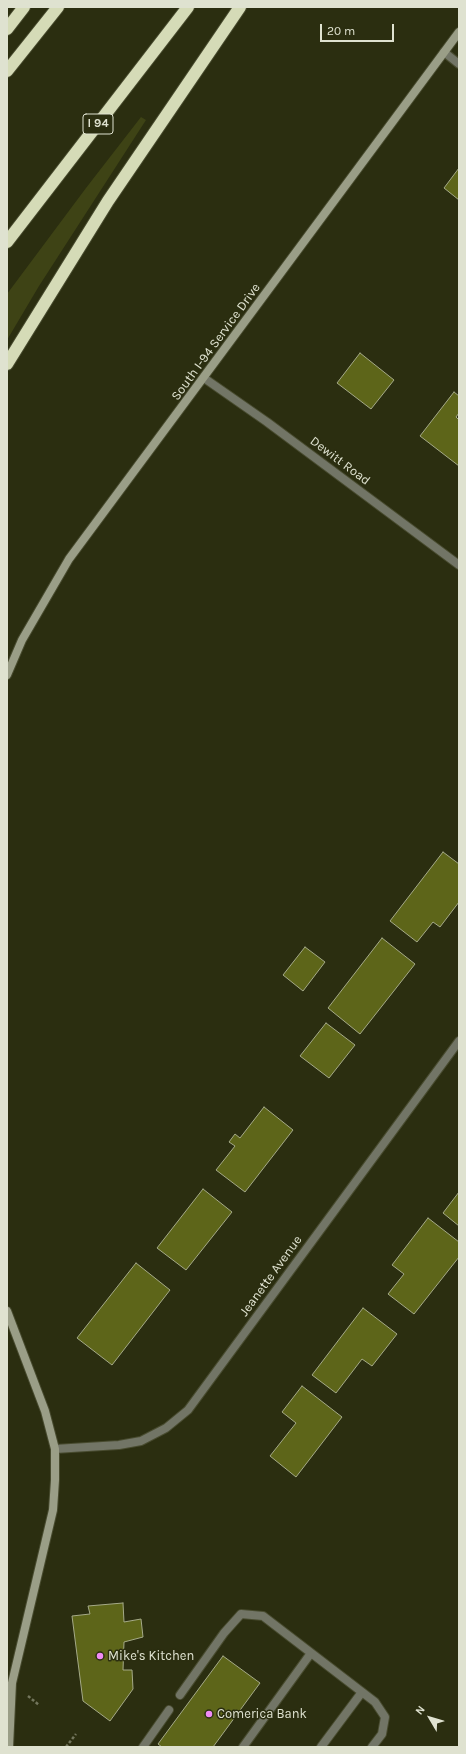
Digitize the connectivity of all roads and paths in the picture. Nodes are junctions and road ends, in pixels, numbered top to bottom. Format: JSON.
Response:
{"nodes":[{"id":1,"x":24,"y":7,"type":"edge"},
{"id":2,"x":58,"y":7,"type":"edge"},
{"id":3,"x":188,"y":7,"type":"edge"},
{"id":4,"x":240,"y":7,"type":"edge"},
{"id":5,"x":7,"y":29,"type":"edge"},
{"id":6,"x":459,"y":32,"type":"edge"},
{"id":7,"x":444,"y":52,"type":"junction"},
{"id":8,"x":459,"y":64,"type":"edge"},
{"id":9,"x":7,"y":72,"type":"edge"},
{"id":10,"x":7,"y":242,"type":"edge"},
{"id":11,"x":7,"y":364,"type":"edge"},
{"id":12,"x":204,"y":378,"type":"junction"},
{"id":13,"x":459,"y":565,"type":"edge"},
{"id":14,"x":7,"y":675,"type":"edge"},
{"id":15,"x":459,"y":1041,"type":"edge"},
{"id":16,"x":7,"y":1311,"type":"edge"},
{"id":17,"x":55,"y":1449,"type":"junction"},
{"id":18,"x":311,"y":1653,"type":"junction"},
{"id":19,"x":362,"y":1692,"type":"junction"},
{"id":20,"x":180,"y":1695,"type":"dead end"},
{"id":21,"x":169,"y":1710,"type":"dead end"},
{"id":22,"x":76,"y":1734,"type":"dead end"},
{"id":23,"x":9,"y":1747,"type":"edge"},
{"id":24,"x":66,"y":1747,"type":"edge"},
{"id":25,"x":143,"y":1747,"type":"edge"},
{"id":26,"x":243,"y":1747,"type":"edge"},
{"id":27,"x":321,"y":1747,"type":"edge"},
{"id":28,"x":372,"y":1747,"type":"edge"}],
"edges":[{"from":1,"to":5,"type":"highway"},
{"from":2,"to":9,"type":"highway"},
{"from":3,"to":10,"type":"highway","number":"I 94"},
{"from":4,"to":11,"type":"highway"},
{"from":6,"to":7,"type":"street","name":"South I-94 Service Drive"},
{"from":7,"to":8,"type":"street"},
{"from":7,"to":12,"type":"street","name":"South I-94 Service Drive"},
{"from":12,"to":13,"type":"street","name":"Dewitt Road"},
{"from":12,"to":14,"type":"street","name":"South I-94 Service Drive"},
{"from":15,"to":17,"type":"street","name":"Jeanette Avenue"},
{"from":16,"to":17,"type":"street"},
{"from":17,"to":23,"type":"street"},
{"from":18,"to":19,"type":"street"},
{"from":18,"to":20,"type":"street"},
{"from":18,"to":26,"type":"street"},
{"from":19,"to":27,"type":"street"},
{"from":19,"to":28,"type":"street"},
{"from":21,"to":25,"type":"street"},
{"from":22,"to":24,"type":"path"}]}
